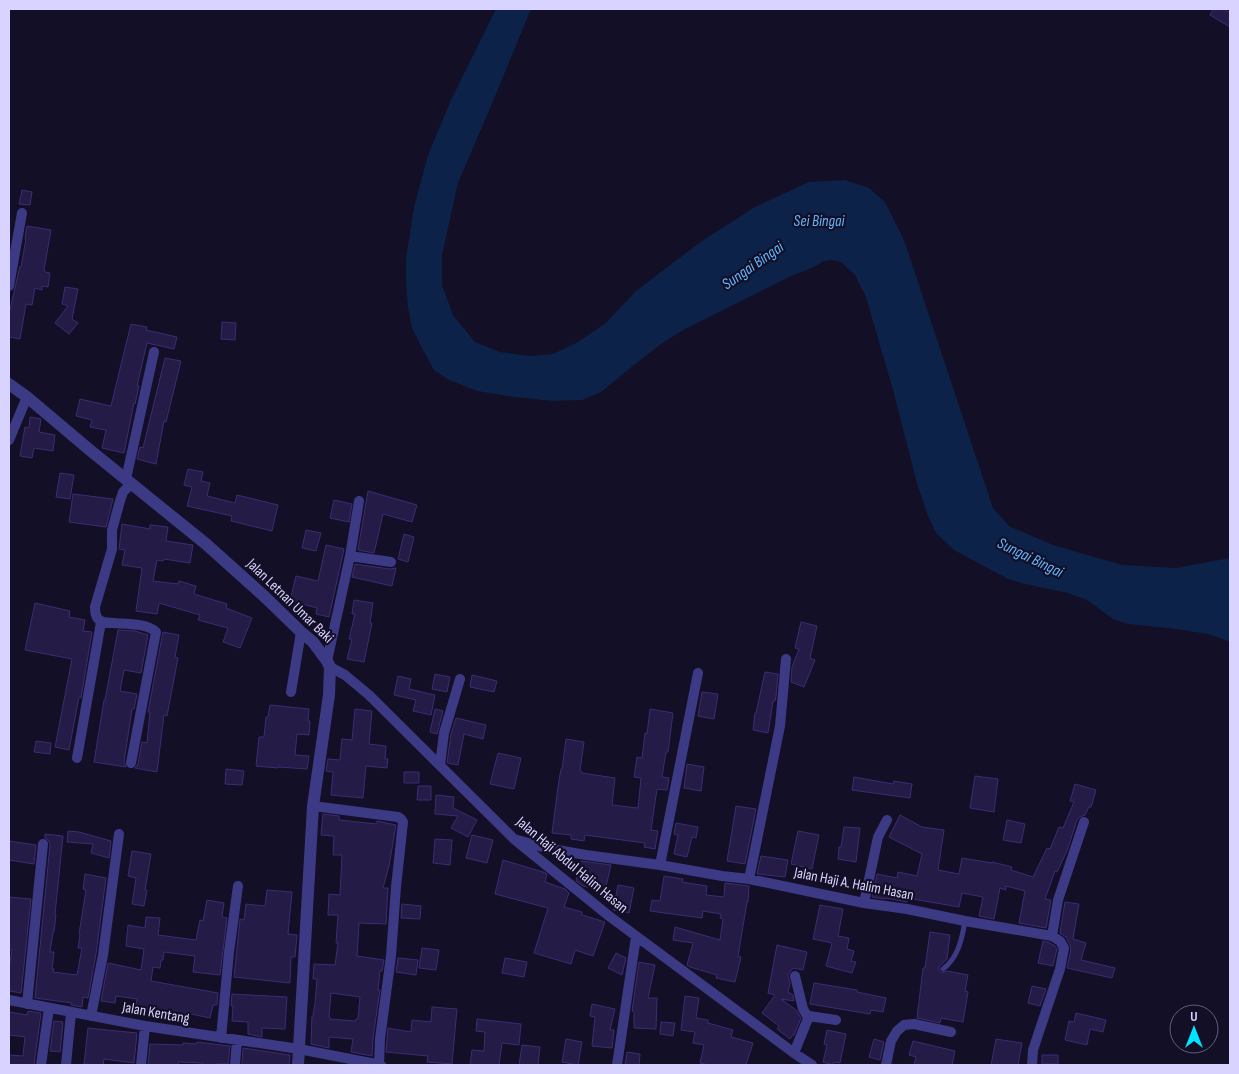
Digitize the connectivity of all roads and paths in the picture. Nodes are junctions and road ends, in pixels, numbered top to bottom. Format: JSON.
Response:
{"nodes":[{"id":1,"x":22,"y":213,"type":"dead end"},
{"id":2,"x":9,"y":286,"type":"edge"},
{"id":3,"x":154,"y":352,"type":"dead end"},
{"id":4,"x":9,"y":384,"type":"edge"},
{"id":5,"x":27,"y":396,"type":"junction"},
{"id":6,"x":9,"y":440,"type":"edge"},
{"id":7,"x":128,"y":482,"type":"junction"},
{"id":8,"x":359,"y":501,"type":"dead end"},
{"id":9,"x":350,"y":556,"type":"junction"},
{"id":10,"x":391,"y":562,"type":"dead end"},
{"id":11,"x":101,"y":622,"type":"junction"},
{"id":12,"x":301,"y":632,"type":"junction"},
{"id":13,"x":786,"y":659,"type":"dead end"},
{"id":14,"x":328,"y":664,"type":"junction"},
{"id":15,"x":698,"y":673,"type":"dead end"},
{"id":16,"x":460,"y":679,"type":"dead end"},
{"id":17,"x":291,"y":692,"type":"dead end"},
{"id":18,"x":77,"y":758,"type":"dead end"},
{"id":19,"x":131,"y":763,"type":"dead end"},
{"id":20,"x":440,"y":765,"type":"junction"},
{"id":21,"x":313,"y":806,"type":"junction"},
{"id":22,"x":887,"y":820,"type":"dead end"},
{"id":23,"x":1084,"y":822,"type":"dead end"},
{"id":24,"x":119,"y":834,"type":"dead end"},
{"id":25,"x":514,"y":839,"type":"junction"},
{"id":26,"x":44,"y":844,"type":"dead end"},
{"id":27,"x":660,"y":865,"type":"junction"},
{"id":28,"x":749,"y":879,"type":"junction"},
{"id":29,"x":238,"y":886,"type":"dead end"},
{"id":30,"x":864,"y":903,"type":"junction"},
{"id":31,"x":965,"y":921,"type":"junction"},
{"id":32,"x":1052,"y":936,"type":"junction"},
{"id":33,"x":636,"y":937,"type":"junction"},
{"id":34,"x":943,"y":969,"type":"dead end"},
{"id":35,"x":795,"y":976,"type":"dead end"},
{"id":36,"x":9,"y":1000,"type":"edge"},
{"id":37,"x":27,"y":1004,"type":"junction"},
{"id":38,"x":49,"y":1008,"type":"junction"},
{"id":39,"x":71,"y":1013,"type":"junction"},
{"id":40,"x":90,"y":1016,"type":"junction"},
{"id":41,"x":809,"y":1016,"type":"junction"},
{"id":42,"x":836,"y":1020,"type":"dead end"},
{"id":43,"x":145,"y":1026,"type":"junction"},
{"id":44,"x":951,"y":1032,"type":"dead end"},
{"id":45,"x":221,"y":1038,"type":"junction"},
{"id":46,"x":237,"y":1040,"type":"junction"},
{"id":47,"x":298,"y":1050,"type":"junction"},
{"id":48,"x":794,"y":1053,"type":"junction"},
{"id":49,"x":41,"y":1065,"type":"edge"},
{"id":50,"x":66,"y":1065,"type":"edge"},
{"id":51,"x":141,"y":1065,"type":"edge"},
{"id":52,"x":235,"y":1065,"type":"edge"},
{"id":53,"x":298,"y":1065,"type":"edge"},
{"id":54,"x":380,"y":1065,"type":"edge"},
{"id":55,"x":617,"y":1065,"type":"edge"},
{"id":56,"x":812,"y":1065,"type":"edge"},
{"id":57,"x":886,"y":1065,"type":"edge"},
{"id":58,"x":1032,"y":1065,"type":"edge"}],
"edges":[{"from":1,"to":2,"type":"street"},
{"from":3,"to":7,"type":"street"},
{"from":4,"to":5,"type":"street","name":"Jalan Letnan Umar Baki"},
{"from":5,"to":6,"type":"street"},
{"from":5,"to":7,"type":"street","name":"Jalan Letnan Umar Baki"},
{"from":7,"to":11,"type":"street"},
{"from":7,"to":12,"type":"street","name":"Jalan Letnan Umar Baki"},
{"from":8,"to":9,"type":"street"},
{"from":9,"to":10,"type":"street"},
{"from":9,"to":14,"type":"street"},
{"from":11,"to":18,"type":"street"},
{"from":11,"to":19,"type":"street"},
{"from":12,"to":14,"type":"street","name":"Jalan Letnan Umar Baki"},
{"from":12,"to":17,"type":"street"},
{"from":13,"to":28,"type":"street"},
{"from":14,"to":20,"type":"street","name":"Jalan Haji Abdul Halim Hasan"},
{"from":14,"to":21,"type":"street","name":"Jalan Letnan Umar Baki"},
{"from":15,"to":27,"type":"street"},
{"from":16,"to":20,"type":"street"},
{"from":20,"to":25,"type":"street","name":"Jalan Haji Abdul Halim Hasan"},
{"from":21,"to":47,"type":"street","name":"Jalan Letnan Umar Baki"},
{"from":21,"to":54,"type":"street"},
{"from":22,"to":30,"type":"street"},
{"from":23,"to":32,"type":"street"},
{"from":24,"to":40,"type":"street"},
{"from":25,"to":27,"type":"street","name":"Jalan Haji A. Halim Hasan"},
{"from":25,"to":33,"type":"street","name":"Jalan Haji Abdul Halim Hasan"},
{"from":26,"to":37,"type":"street"},
{"from":27,"to":28,"type":"street","name":"Jalan Haji A. Halim Hasan"},
{"from":28,"to":30,"type":"street","name":"Jalan Haji A. Halim Hasan"},
{"from":29,"to":45,"type":"street"},
{"from":30,"to":31,"type":"street","name":"Jalan Haji A. Halim Hasan"},
{"from":31,"to":32,"type":"street","name":"Jalan Haji A. Halim Hasan"},
{"from":31,"to":34,"type":"lane"},
{"from":32,"to":58,"type":"street"},
{"from":33,"to":48,"type":"street","name":"Jalan Haji Abdul Halim Hasan"},
{"from":33,"to":55,"type":"street"},
{"from":35,"to":41,"type":"street"},
{"from":36,"to":37,"type":"street","name":"Jalan Kentang"},
{"from":37,"to":38,"type":"street","name":"Jalan Kentang"},
{"from":38,"to":39,"type":"street","name":"Jalan Kentang"},
{"from":38,"to":49,"type":"street"},
{"from":39,"to":40,"type":"street","name":"Jalan Kentang"},
{"from":39,"to":50,"type":"street"},
{"from":40,"to":43,"type":"street","name":"Jalan Kentang"},
{"from":41,"to":42,"type":"street"},
{"from":41,"to":48,"type":"street"},
{"from":43,"to":45,"type":"street","name":"Jalan Kentang"},
{"from":43,"to":51,"type":"street"},
{"from":44,"to":57,"type":"street"},
{"from":45,"to":46,"type":"street","name":"Jalan Kentang"},
{"from":46,"to":47,"type":"street","name":"Jalan Kentang"},
{"from":46,"to":52,"type":"street"},
{"from":47,"to":53,"type":"street","name":"Jalan Letnan Umar Baki"},
{"from":47,"to":54,"type":"street","name":"Jalan Kentang"},
{"from":48,"to":56,"type":"street","name":"Jalan Haji Abdul Halim Hasan"}]}
